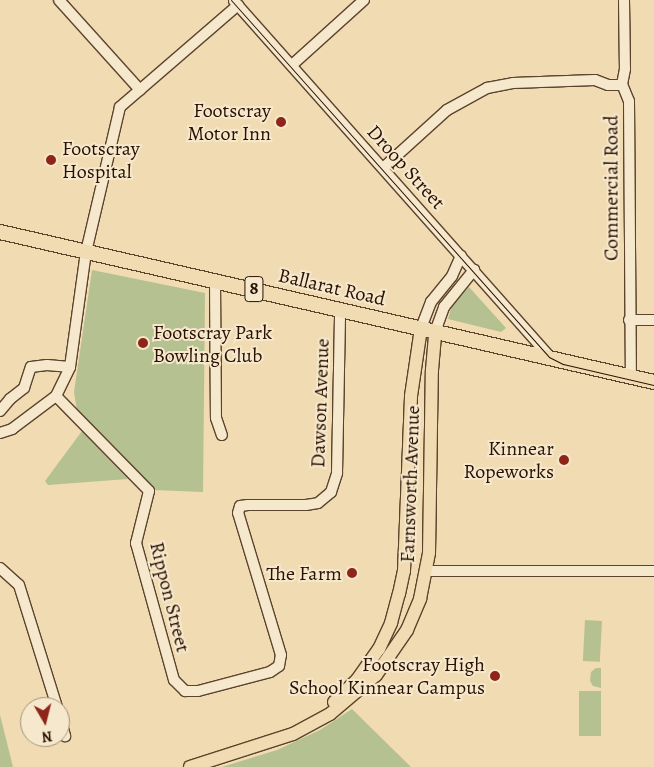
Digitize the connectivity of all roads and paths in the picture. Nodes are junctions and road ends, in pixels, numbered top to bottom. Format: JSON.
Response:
{"nodes":[{"id":1,"x":59,"y":0,"type":"edge"},
{"id":2,"x":364,"y":0,"type":"edge"},
{"id":3,"x":624,"y":0,"type":"edge"},
{"id":4,"x":236,"y":2,"type":"edge"},
{"id":5,"x":292,"y":65,"type":"junction"},
{"id":6,"x":622,"y":85,"type":"junction"},
{"id":7,"x":140,"y":90,"type":"junction"},
{"id":8,"x":383,"y":168,"type":"junction"},
{"id":9,"x":0,"y":232,"type":"edge"},
{"id":10,"x":86,"y":252,"type":"junction"},
{"id":11,"x":461,"y":256,"type":"junction"},
{"id":12,"x":474,"y":270,"type":"junction"},
{"id":13,"x":215,"y":280,"type":"junction"},
{"id":14,"x":340,"y":310,"type":"junction"},
{"id":15,"x":629,"y":320,"type":"junction"},
{"id":16,"x":654,"y":320,"type":"edge"},
{"id":17,"x":428,"y":330,"type":"junction"},
{"id":18,"x":552,"y":359,"type":"junction"},
{"id":19,"x":70,"y":367,"type":"junction"},
{"id":20,"x":631,"y":377,"type":"junction"},
{"id":21,"x":654,"y":382,"type":"edge"},
{"id":22,"x":56,"y":396,"type":"junction"},
{"id":23,"x":0,"y":411,"type":"edge"},
{"id":24,"x":0,"y":434,"type":"edge"},
{"id":25,"x":222,"y":435,"type":"dead end"},
{"id":26,"x":409,"y":440,"type":"junction"},
{"id":27,"x":431,"y":440,"type":"junction"},
{"id":28,"x":407,"y":486,"type":"junction"},
{"id":29,"x":430,"y":486,"type":"junction"},
{"id":30,"x":0,"y":568,"type":"edge"},
{"id":31,"x":404,"y":571,"type":"junction"},
{"id":32,"x":427,"y":571,"type":"junction"},
{"id":33,"x":654,"y":571,"type":"edge"},
{"id":34,"x":279,"y":666,"type":"joint"},
{"id":35,"x":54,"y":697,"type":"edge"},
{"id":36,"x":253,"y":747,"type":"junction"},
{"id":37,"x":190,"y":767,"type":"edge"}],
"edges":[{"from":1,"to":7,"type":"street"},
{"from":2,"to":5,"type":"street"},
{"from":3,"to":6,"type":"street","name":"Commercial Road"},
{"from":4,"to":5,"type":"street","name":"Droop Street"},
{"from":4,"to":7,"type":"street"},
{"from":5,"to":8,"type":"street","name":"Droop Street"},
{"from":6,"to":8,"type":"street"},
{"from":6,"to":15,"type":"street","name":"Commercial Road"},
{"from":7,"to":10,"type":"street"},
{"from":8,"to":11,"type":"street","name":"Droop Street"},
{"from":9,"to":10,"type":"highway","name":"Ballarat Road","number":"8"},
{"from":10,"to":13,"type":"highway","name":"Ballarat Road","number":"8"},
{"from":10,"to":19,"type":"street"},
{"from":11,"to":12,"type":"street","name":"Droop Street"},
{"from":11,"to":17,"type":"street","name":"Farnsworth Avenue"},
{"from":12,"to":17,"type":"street","name":"Farnsworth Avenue"},
{"from":12,"to":18,"type":"street","name":"Droop Street"},
{"from":13,"to":14,"type":"highway","name":"Ballarat Road","number":"8"},
{"from":13,"to":25,"type":"street"},
{"from":14,"to":17,"type":"highway","name":"Ballarat Road","number":"8"},
{"from":14,"to":34,"type":"street","name":"Dawson Avenue"},
{"from":15,"to":16,"type":"street"},
{"from":15,"to":20,"type":"street","name":"Commercial Road"},
{"from":17,"to":18,"type":"highway","name":"Ballarat Road","number":"8"},
{"from":17,"to":26,"type":"main road","name":"Farnsworth Avenue"},
{"from":17,"to":27,"type":"main road","name":"Farnsworth Avenue"},
{"from":18,"to":20,"type":"highway","name":"Ballarat Road","number":"8"},
{"from":19,"to":22,"type":"street"},
{"from":19,"to":23,"type":"street"},
{"from":20,"to":21,"type":"highway","name":"Ballarat Road","number":"8"},
{"from":22,"to":24,"type":"street"},
{"from":22,"to":34,"type":"street","name":"Rippon Street"},
{"from":26,"to":27,"type":"main road"},
{"from":26,"to":28,"type":"main road","name":"Farnsworth Avenue"},
{"from":27,"to":29,"type":"main road","name":"Farnsworth Avenue"},
{"from":28,"to":29,"type":"main road"},
{"from":28,"to":31,"type":"main road","name":"Farnsworth Avenue"},
{"from":29,"to":32,"type":"main road","name":"Farnsworth Avenue"},
{"from":30,"to":35,"type":"street"},
{"from":31,"to":32,"type":"main road"},
{"from":31,"to":36,"type":"main road","name":"Farnsworth Avenue"},
{"from":32,"to":33,"type":"street"},
{"from":32,"to":36,"type":"main road","name":"Farnsworth Avenue"},
{"from":36,"to":37,"type":"main road","name":"Farnsworth Avenue"}]}
